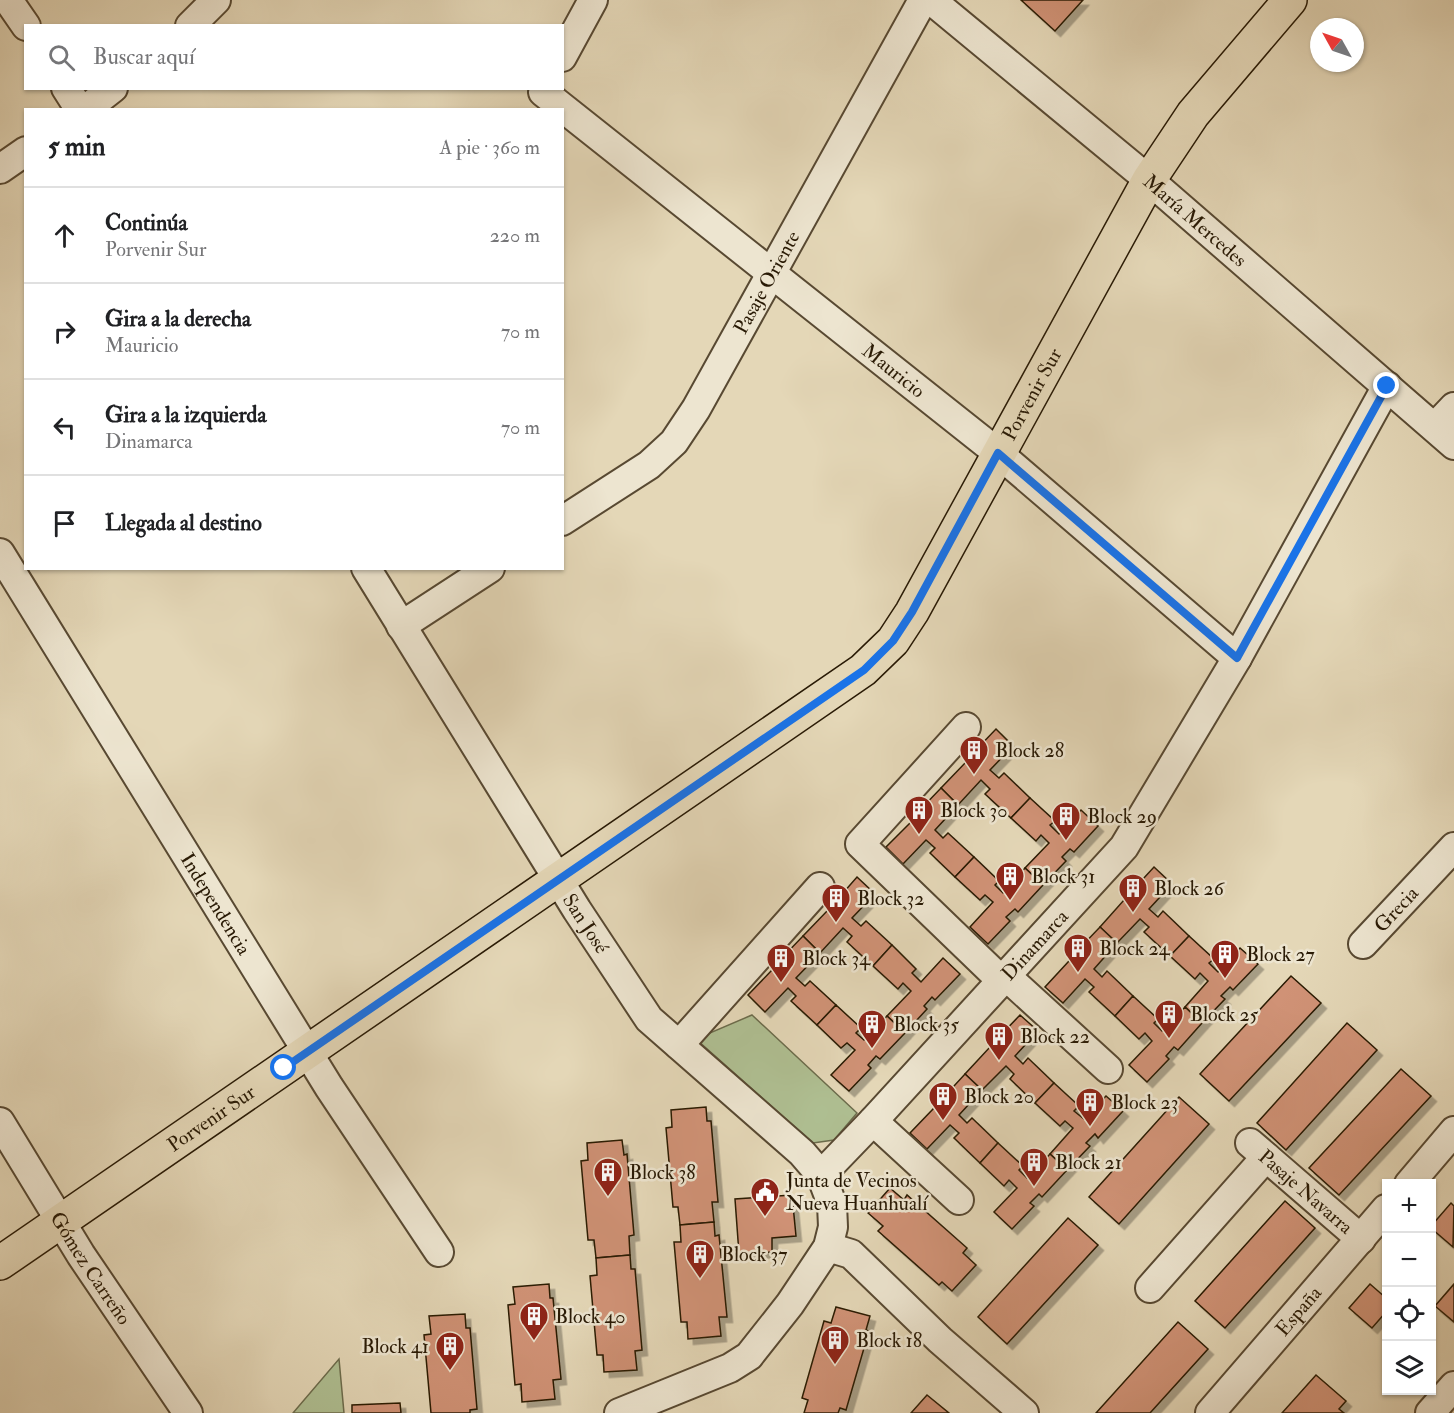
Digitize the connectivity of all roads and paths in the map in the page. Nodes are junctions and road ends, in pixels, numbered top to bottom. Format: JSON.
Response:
{"nodes":[{"id":1,"x":8,"y":0,"type":"edge"},
{"id":2,"x":216,"y":0,"type":"edge"},
{"id":3,"x":593,"y":0,"type":"edge"},
{"id":4,"x":923,"y":0,"type":"edge"},
{"id":5,"x":931,"y":0,"type":"edge"},
{"id":6,"x":1290,"y":0,"type":"edge"},
{"id":7,"x":24,"y":24,"type":"edge"},
{"id":8,"x":192,"y":24,"type":"edge"},
{"id":9,"x":564,"y":53,"type":"edge"},
{"id":10,"x":67,"y":90,"type":"edge"},
{"id":11,"x":111,"y":90,"type":"edge"},
{"id":12,"x":541,"y":97,"type":"edge"},
{"id":13,"x":79,"y":108,"type":"edge"},
{"id":14,"x":88,"y":108,"type":"edge"},
{"id":15,"x":555,"y":108,"type":"edge"},
{"id":16,"x":564,"y":115,"type":"edge"},
{"id":17,"x":24,"y":152,"type":"edge"},
{"id":18,"x":0,"y":169,"type":"edge"},
{"id":19,"x":1149,"y":180,"type":"junction"},
{"id":20,"x":770,"y":273,"type":"junction"},
{"id":21,"x":1387,"y":386,"type":"junction"},
{"id":22,"x":1454,"y":407,"type":"edge"},
{"id":23,"x":1444,"y":436,"type":"edge"},
{"id":24,"x":998,"y":453,"type":"junction"},
{"id":25,"x":564,"y":520,"type":"edge"},
{"id":26,"x":0,"y":553,"type":"edge"},
{"id":27,"x":367,"y":570,"type":"edge"},
{"id":28,"x":487,"y":570,"type":"edge"},
{"id":29,"x":401,"y":626,"type":"junction"},
{"id":30,"x":1237,"y":658,"type":"junction"},
{"id":31,"x":966,"y":728,"type":"dead end"},
{"id":32,"x":1454,"y":847,"type":"edge"},
{"id":33,"x":559,"y":879,"type":"junction"},
{"id":34,"x":820,"y":887,"type":"dead end"},
{"id":35,"x":1363,"y":944,"type":"dead end"},
{"id":36,"x":1004,"y":978,"type":"junction"},
{"id":37,"x":679,"y":1045,"type":"junction"},
{"id":38,"x":307,"y":1052,"type":"junction"},
{"id":39,"x":1108,"y":1069,"type":"dead end"},
{"id":40,"x":873,"y":1121,"type":"junction"},
{"id":41,"x":0,"y":1122,"type":"edge"},
{"id":42,"x":1454,"y":1131,"type":"edge"},
{"id":43,"x":821,"y":1175,"type":"junction"},
{"id":44,"x":1413,"y":1179,"type":"edge"},
{"id":45,"x":959,"y":1200,"type":"dead end"},
{"id":46,"x":1382,"y":1214,"type":"edge"},
{"id":47,"x":60,"y":1221,"type":"junction"},
{"id":48,"x":1361,"y":1239,"type":"junction"},
{"id":49,"x":828,"y":1246,"type":"junction"},
{"id":50,"x":439,"y":1252,"type":"dead end"},
{"id":51,"x":0,"y":1263,"type":"edge"},
{"id":52,"x":1150,"y":1288,"type":"dead end"},
{"id":53,"x":1454,"y":1386,"type":"edge"},
{"id":54,"x":188,"y":1413,"type":"edge"},
{"id":55,"x":619,"y":1413,"type":"edge"},
{"id":56,"x":1024,"y":1413,"type":"edge"},
{"id":57,"x":1210,"y":1413,"type":"edge"},
{"id":58,"x":1430,"y":1413,"type":"edge"}],
"edges":[{"from":1,"to":7,"type":"street"},
{"from":2,"to":8,"type":"street"},
{"from":3,"to":9,"type":"street"},
{"from":4,"to":20,"type":"street","name":"Pasaje Oriente"},
{"from":5,"to":19,"type":"street","name":"María Mercedes"},
{"from":6,"to":19,"type":"main road","name":"Porvenir Sur"},
{"from":10,"to":13,"type":"street"},
{"from":11,"to":14,"type":"street"},
{"from":12,"to":15,"type":"street","name":"Mauricio"},
{"from":16,"to":20,"type":"street","name":"Mauricio"},
{"from":17,"to":18,"type":"street"},
{"from":19,"to":21,"type":"street","name":"María Mercedes"},
{"from":19,"to":24,"type":"main road","name":"Porvenir Sur"},
{"from":20,"to":24,"type":"street","name":"Mauricio"},
{"from":20,"to":25,"type":"street","name":"Pasaje Oriente"},
{"from":21,"to":23,"type":"street","name":"María Mercedes"},
{"from":21,"to":30,"type":"street","name":"Dinamarca"},
{"from":22,"to":23,"type":"street"},
{"from":24,"to":30,"type":"street","name":"Mauricio"},
{"from":24,"to":33,"type":"main road","name":"Porvenir Sur"},
{"from":26,"to":38,"type":"street","name":"Independencia"},
{"from":27,"to":29,"type":"street","name":"San José"},
{"from":28,"to":29,"type":"street"},
{"from":29,"to":33,"type":"street","name":"San José"},
{"from":30,"to":36,"type":"street","name":"Dinamarca"},
{"from":31,"to":36,"type":"street"},
{"from":32,"to":35,"type":"street","name":"Grecia"},
{"from":33,"to":37,"type":"street","name":"San José"},
{"from":33,"to":38,"type":"main road","name":"Porvenir Sur"},
{"from":34,"to":37,"type":"street"},
{"from":36,"to":39,"type":"street"},
{"from":36,"to":40,"type":"street","name":"Dinamarca"},
{"from":37,"to":43,"type":"street","name":"San José"},
{"from":38,"to":47,"type":"main road","name":"Porvenir Sur"},
{"from":38,"to":50,"type":"street","name":"Independencia"},
{"from":40,"to":43,"type":"street","name":"Dinamarca"},
{"from":40,"to":45,"type":"street"},
{"from":41,"to":47,"type":"street","name":"Gómez Carreño"},
{"from":42,"to":44,"type":"street"},
{"from":43,"to":49,"type":"street"},
{"from":46,"to":48,"type":"street","name":"España"},
{"from":47,"to":51,"type":"main road","name":"Porvenir Sur"},
{"from":47,"to":54,"type":"street","name":"Gómez Carreño"},
{"from":48,"to":52,"type":"street","name":"Pasaje Navarra"},
{"from":48,"to":57,"type":"street","name":"España"},
{"from":49,"to":55,"type":"street"},
{"from":49,"to":56,"type":"street"},
{"from":53,"to":58,"type":"street"}]}
